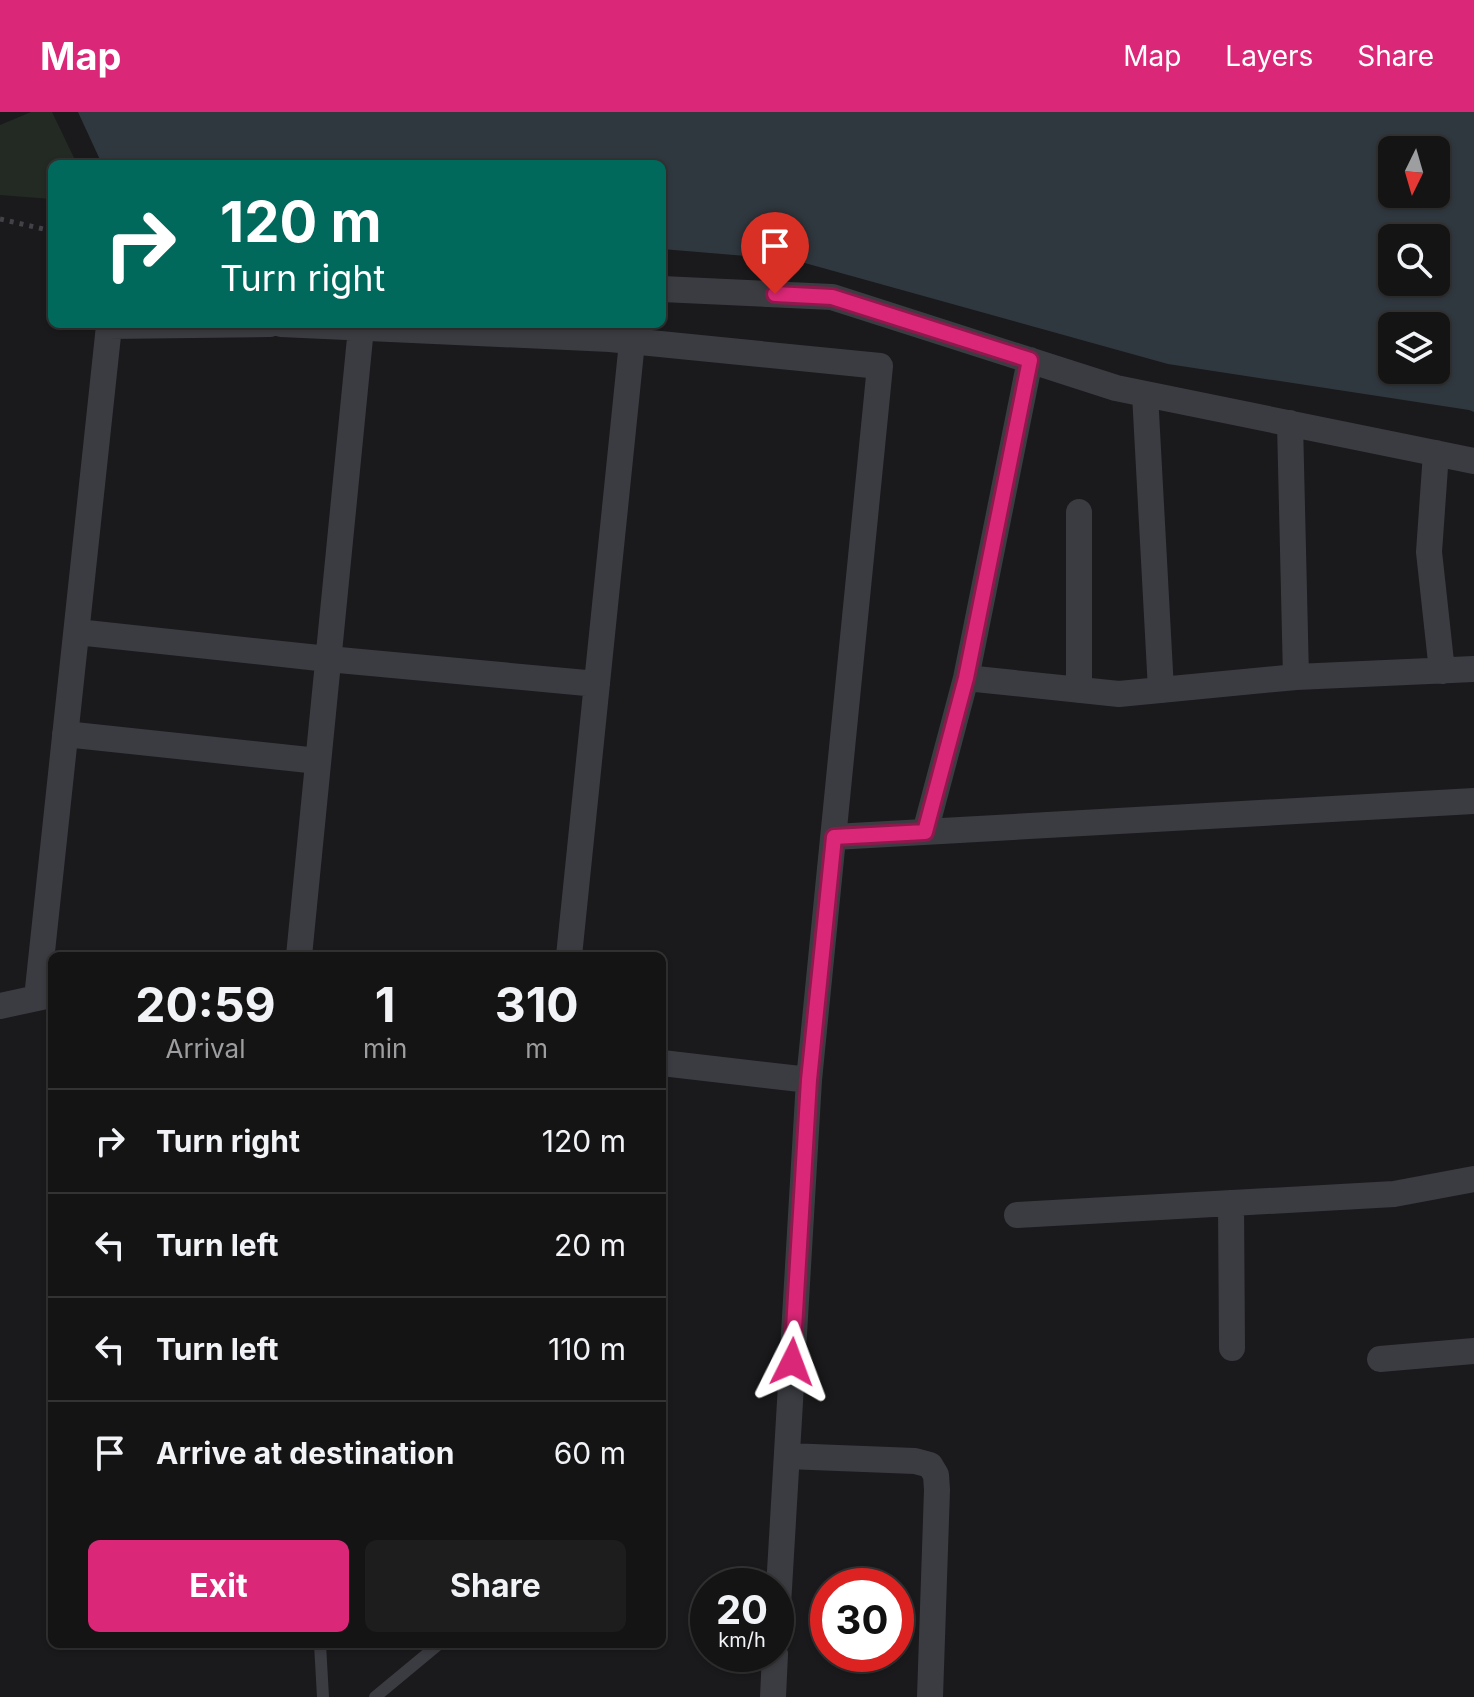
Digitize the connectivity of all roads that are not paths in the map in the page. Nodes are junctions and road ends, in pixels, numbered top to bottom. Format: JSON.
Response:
{"nodes":[{"id":1,"x":666,"y":289,"type":"edge"},
{"id":2,"x":109,"y":328,"type":"edge"},
{"id":3,"x":361,"y":328,"type":"joint"},
{"id":4,"x":632,"y":342,"type":"junction"},
{"id":5,"x":1030,"y":360,"type":"junction"},
{"id":6,"x":1145,"y":394,"type":"junction"},
{"id":7,"x":1290,"y":423,"type":"junction"},
{"id":8,"x":1436,"y":453,"type":"junction"},
{"id":9,"x":1474,"y":461,"type":"edge"},
{"id":10,"x":1079,"y":512,"type":"dead end"},
{"id":11,"x":77,"y":632,"type":"junction"},
{"id":12,"x":328,"y":659,"type":"junction"},
{"id":13,"x":1474,"y":669,"type":"edge"},
{"id":14,"x":1442,"y":671,"type":"junction"},
{"id":15,"x":1296,"y":677,"type":"junction"},
{"id":16,"x":966,"y":678,"type":"junction"},
{"id":17,"x":597,"y":684,"type":"junction"},
{"id":18,"x":1079,"y":690,"type":"junction"},
{"id":19,"x":1161,"y":690,"type":"junction"},
{"id":20,"x":65,"y":734,"type":"junction"},
{"id":21,"x":318,"y":761,"type":"junction"},
{"id":22,"x":1474,"y":801,"type":"edge"},
{"id":23,"x":925,"y":832,"type":"junction"},
{"id":24,"x":834,"y":837,"type":"junction"},
{"id":25,"x":48,"y":952,"type":"edge"},
{"id":26,"x":299,"y":952,"type":"edge"},
{"id":27,"x":569,"y":952,"type":"edge"},
{"id":28,"x":48,"y":958,"type":"edge"},
{"id":29,"x":45,"y":997,"type":"edge"},
{"id":30,"x":0,"y":1006,"type":"edge"},
{"id":31,"x":666,"y":1063,"type":"edge"},
{"id":32,"x":809,"y":1080,"type":"junction"},
{"id":33,"x":1474,"y":1179,"type":"edge"},
{"id":34,"x":1231,"y":1203,"type":"junction"},
{"id":35,"x":1017,"y":1215,"type":"dead end"},
{"id":36,"x":1232,"y":1348,"type":"dead end"},
{"id":37,"x":1474,"y":1351,"type":"edge"},
{"id":38,"x":1380,"y":1359,"type":"dead end"},
{"id":39,"x":787,"y":1456,"type":"junction"},
{"id":40,"x":780,"y":1568,"type":"edge"},
{"id":41,"x":320,"y":1648,"type":"edge"},
{"id":42,"x":434,"y":1648,"type":"edge"},
{"id":43,"x":774,"y":1672,"type":"edge"},
{"id":44,"x":323,"y":1697,"type":"edge"},
{"id":45,"x":375,"y":1697,"type":"edge"},
{"id":46,"x":773,"y":1697,"type":"edge"},
{"id":47,"x":930,"y":1697,"type":"edge"}],
"edges":[{"from":1,"to":5,"type":"street"},
{"from":2,"to":11,"type":"street"},
{"from":3,"to":4,"type":"street"},
{"from":3,"to":12,"type":"street"},
{"from":4,"to":17,"type":"street"},
{"from":4,"to":24,"type":"street"},
{"from":5,"to":6,"type":"street"},
{"from":5,"to":16,"type":"street"},
{"from":6,"to":7,"type":"street"},
{"from":6,"to":19,"type":"street"},
{"from":7,"to":8,"type":"street"},
{"from":7,"to":15,"type":"street"},
{"from":8,"to":9,"type":"street"},
{"from":8,"to":14,"type":"street"},
{"from":10,"to":18,"type":"street"},
{"from":11,"to":12,"type":"street"},
{"from":11,"to":20,"type":"street"},
{"from":12,"to":17,"type":"street"},
{"from":12,"to":21,"type":"street"},
{"from":13,"to":14,"type":"street"},
{"from":14,"to":15,"type":"street"},
{"from":15,"to":19,"type":"street"},
{"from":16,"to":18,"type":"street"},
{"from":16,"to":23,"type":"street"},
{"from":17,"to":27,"type":"street"},
{"from":18,"to":19,"type":"street"},
{"from":20,"to":21,"type":"street"},
{"from":20,"to":25,"type":"street"},
{"from":21,"to":26,"type":"street"},
{"from":22,"to":23,"type":"street"},
{"from":23,"to":24,"type":"street"},
{"from":24,"to":32,"type":"street"},
{"from":28,"to":29,"type":"street"},
{"from":29,"to":30,"type":"street"},
{"from":31,"to":32,"type":"street"},
{"from":32,"to":39,"type":"street"},
{"from":33,"to":34,"type":"street"},
{"from":34,"to":35,"type":"street"},
{"from":34,"to":36,"type":"street"},
{"from":37,"to":38,"type":"street"},
{"from":39,"to":40,"type":"street"},
{"from":39,"to":47,"type":"street"},
{"from":41,"to":44,"type":"lane"},
{"from":42,"to":45,"type":"lane"},
{"from":43,"to":46,"type":"street"}]}
